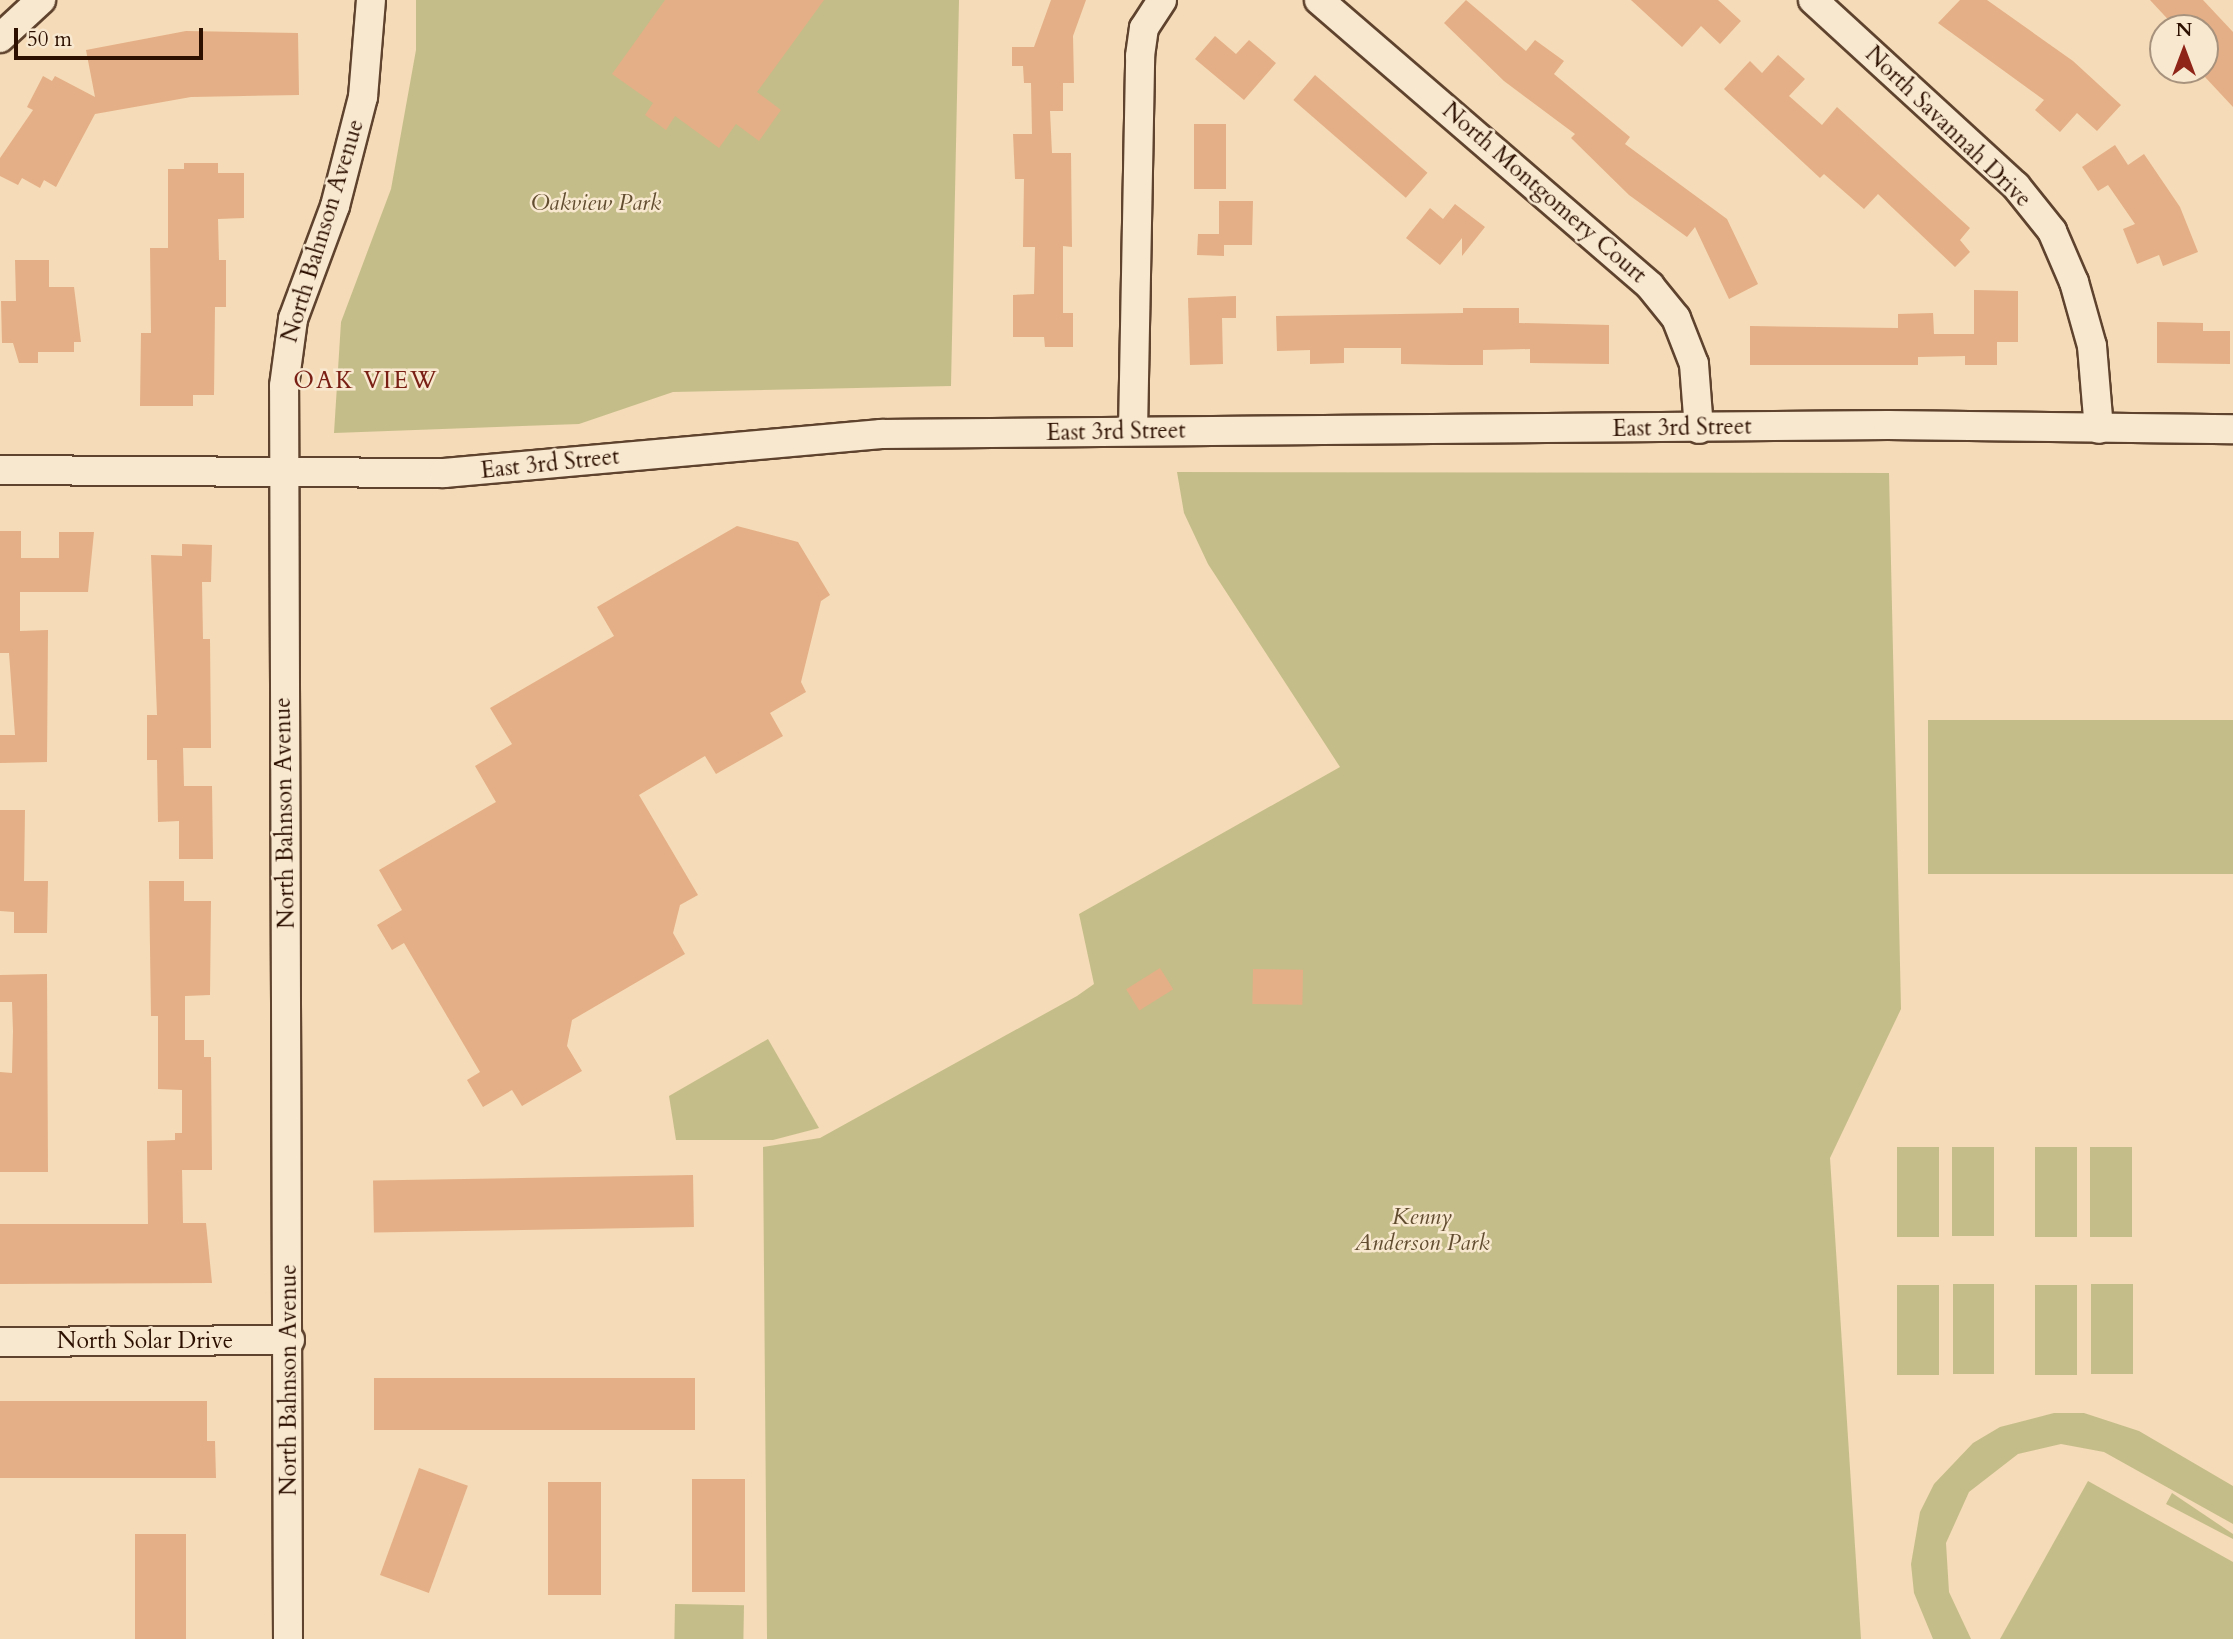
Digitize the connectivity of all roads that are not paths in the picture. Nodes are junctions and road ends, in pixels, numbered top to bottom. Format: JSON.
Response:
{"nodes":[{"id":1,"x":41,"y":0,"type":"edge"},
{"id":2,"x":370,"y":0,"type":"edge"},
{"id":3,"x":1162,"y":0,"type":"edge"},
{"id":4,"x":1319,"y":0,"type":"edge"},
{"id":5,"x":1813,"y":0,"type":"edge"},
{"id":6,"x":0,"y":38,"type":"edge"},
{"id":7,"x":1699,"y":429,"type":"junction"},
{"id":8,"x":2099,"y":429,"type":"junction"},
{"id":9,"x":2233,"y":429,"type":"edge"},
{"id":10,"x":1133,"y":431,"type":"junction"},
{"id":11,"x":0,"y":470,"type":"edge"},
{"id":12,"x":281,"y":473,"type":"junction"},
{"id":13,"x":290,"y":1340,"type":"junction"},
{"id":14,"x":0,"y":1342,"type":"edge"},
{"id":15,"x":288,"y":1639,"type":"edge"}],
"edges":[{"from":1,"to":6,"type":"street"},
{"from":2,"to":12,"type":"street","name":"North Bahnson Avenue"},
{"from":3,"to":10,"type":"street"},
{"from":4,"to":7,"type":"street","name":"North Montgomery Court"},
{"from":5,"to":8,"type":"street","name":"North Savannah Drive"},
{"from":7,"to":8,"type":"street","name":"East 3rd Street"},
{"from":7,"to":10,"type":"street","name":"East 3rd Street"},
{"from":8,"to":9,"type":"street","name":"East 3rd Street"},
{"from":10,"to":12,"type":"street","name":"East 3rd Street"},
{"from":11,"to":12,"type":"street","name":"East 3rd Street"},
{"from":12,"to":13,"type":"street","name":"North Bahnson Avenue"},
{"from":13,"to":14,"type":"street","name":"North Solar Drive"},
{"from":13,"to":15,"type":"street","name":"North Bahnson Avenue"}]}
